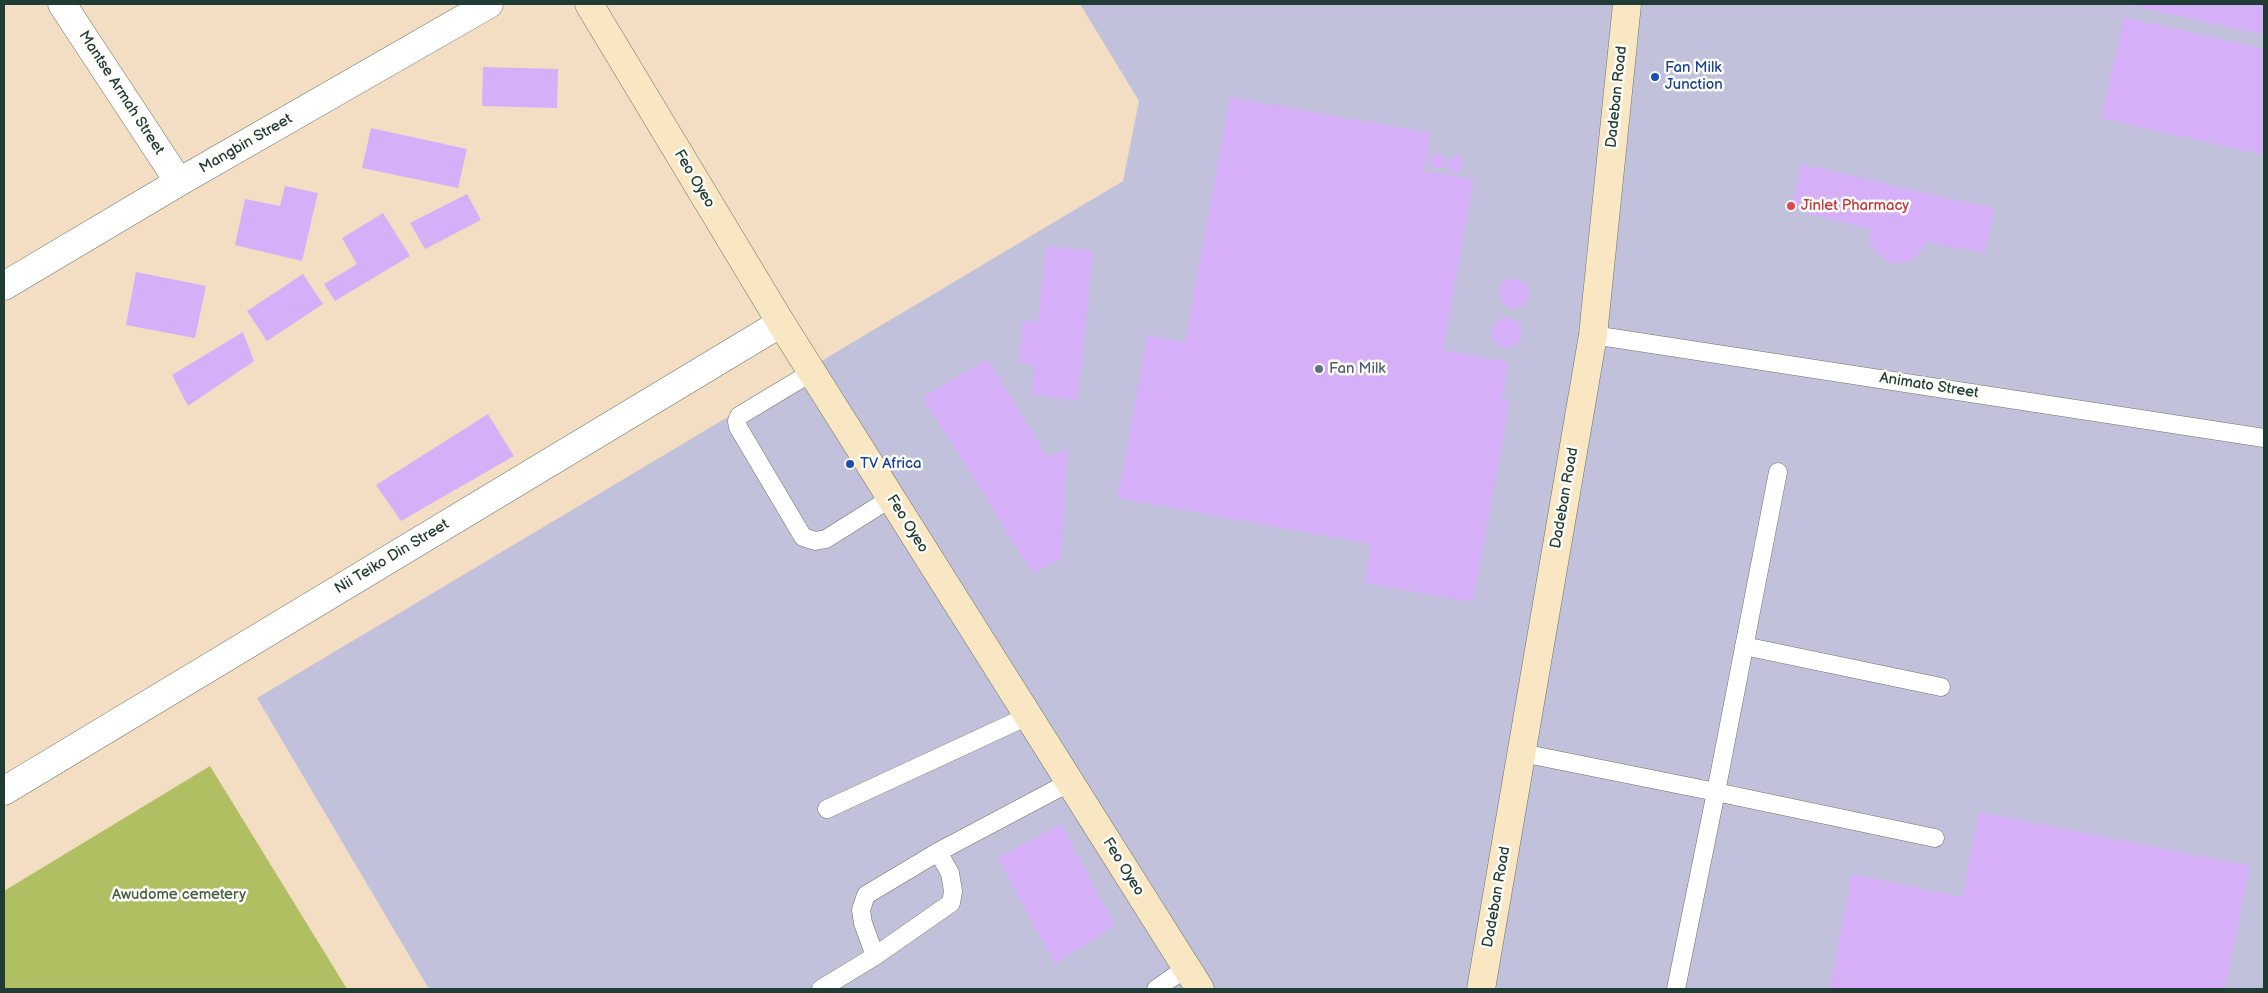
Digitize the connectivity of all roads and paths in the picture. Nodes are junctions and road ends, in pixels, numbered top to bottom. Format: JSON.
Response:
{"nodes":[{"id":1,"x":62,"y":4,"type":"edge"},
{"id":2,"x":489,"y":4,"type":"edge"},
{"id":3,"x":589,"y":4,"type":"edge"},
{"id":4,"x":1627,"y":4,"type":"edge"},
{"id":5,"x":179,"y":182,"type":"junction"},
{"id":6,"x":4,"y":286,"type":"edge"},
{"id":7,"x":781,"y":323,"type":"junction"},
{"id":8,"x":1593,"y":334,"type":"junction"},
{"id":9,"x":812,"y":372,"type":"junction"},
{"id":10,"x":2264,"y":438,"type":"edge"},
{"id":11,"x":1778,"y":472,"type":"dead end"},
{"id":12,"x":891,"y":498,"type":"junction"},
{"id":13,"x":1744,"y":646,"type":"junction"},
{"id":14,"x":1940,"y":687,"type":"dead end"},
{"id":15,"x":1028,"y":716,"type":"junction"},
{"id":16,"x":1522,"y":753,"type":"junction"},
{"id":17,"x":1070,"y":782,"type":"junction"},
{"id":18,"x":4,"y":790,"type":"edge"},
{"id":19,"x":1716,"y":792,"type":"junction"},
{"id":20,"x":827,"y":809,"type":"dead end"},
{"id":21,"x":1935,"y":838,"type":"dead end"},
{"id":22,"x":938,"y":852,"type":"junction"},
{"id":23,"x":875,"y":956,"type":"junction"},
{"id":24,"x":1193,"y":979,"type":"edge"},
{"id":25,"x":821,"y":989,"type":"edge"},
{"id":26,"x":1156,"y":989,"type":"edge"},
{"id":27,"x":1482,"y":989,"type":"edge"},
{"id":28,"x":1676,"y":989,"type":"edge"}],
"edges":[{"from":1,"to":5,"type":"street","name":"Mantse Armah Street"},
{"from":2,"to":5,"type":"street","name":"Mangbin Street"},
{"from":3,"to":7,"type":"street","name":"Feo Oyeo"},
{"from":4,"to":8,"type":"street","name":"Dadeban Road"},
{"from":5,"to":6,"type":"street","name":"Mangbin Street"},
{"from":7,"to":9,"type":"street","name":"Feo Oyeo"},
{"from":7,"to":18,"type":"street","name":"Nii Teiko Din Street"},
{"from":8,"to":10,"type":"lane","name":"Animato Street"},
{"from":8,"to":16,"type":"street","name":"Dadeban Road"},
{"from":9,"to":12,"type":"street","name":"Feo Oyeo"},
{"from":9,"to":12,"type":"lane"},
{"from":11,"to":13,"type":"lane"},
{"from":12,"to":15,"type":"street","name":"Feo Oyeo"},
{"from":13,"to":14,"type":"lane"},
{"from":13,"to":19,"type":"lane"},
{"from":15,"to":17,"type":"street","name":"Feo Oyeo"},
{"from":15,"to":20,"type":"lane"},
{"from":16,"to":19,"type":"lane"},
{"from":16,"to":27,"type":"street","name":"Dadeban Road"},
{"from":17,"to":22,"type":"lane"},
{"from":17,"to":24,"type":"street","name":"Feo Oyeo"},
{"from":19,"to":21,"type":"lane"},
{"from":19,"to":28,"type":"lane"},
{"from":22,"to":23,"type":"lane"},
{"from":22,"to":23,"type":"lane"},
{"from":23,"to":25,"type":"lane"},
{"from":24,"to":26,"type":"lane"}]}
